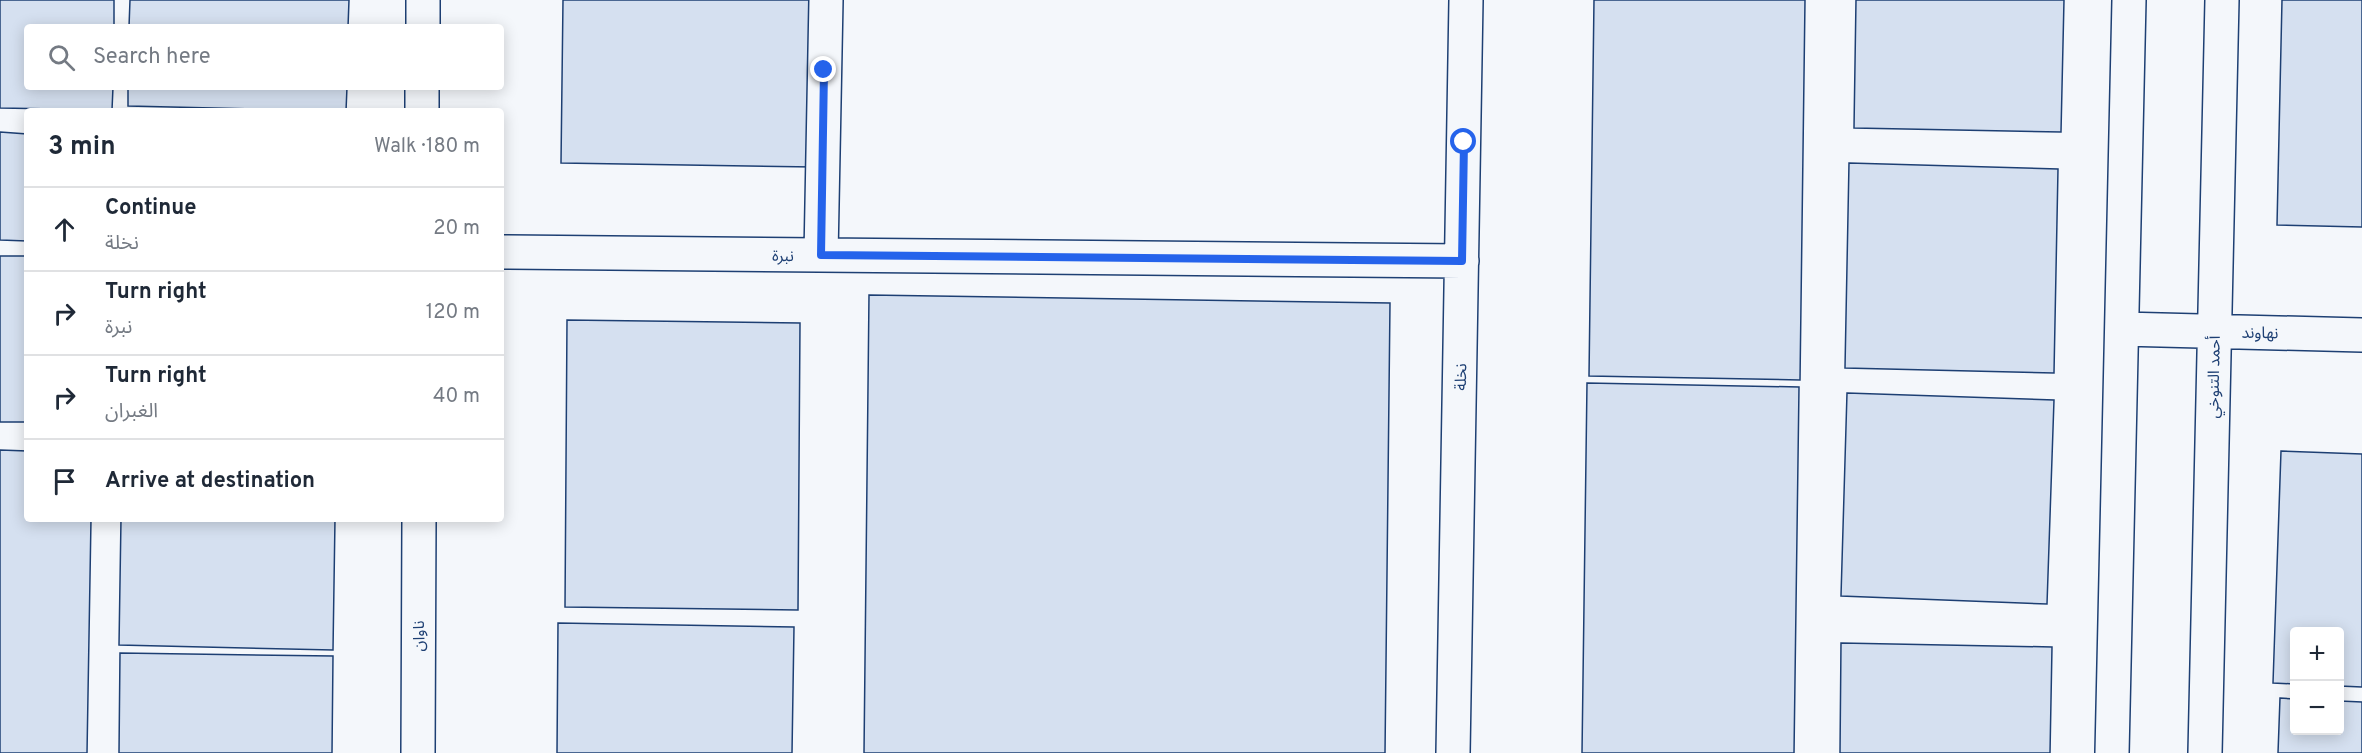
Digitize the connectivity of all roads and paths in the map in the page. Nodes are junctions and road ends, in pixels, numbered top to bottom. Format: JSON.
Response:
{"nodes":[{"id":1,"x":423,"y":0,"type":"edge"},
{"id":2,"x":826,"y":0,"type":"edge"},
{"id":3,"x":1467,"y":0,"type":"edge"},
{"id":4,"x":2129,"y":0,"type":"edge"},
{"id":5,"x":2222,"y":0,"type":"edge"},
{"id":6,"x":423,"y":24,"type":"edge"},
{"id":7,"x":422,"y":90,"type":"edge"},
{"id":8,"x":422,"y":108,"type":"edge"},
{"id":9,"x":504,"y":252,"type":"edge"},
{"id":10,"x":821,"y":255,"type":"junction"},
{"id":11,"x":1462,"y":261,"type":"junction"},
{"id":12,"x":2122,"y":329,"type":"junction"},
{"id":13,"x":2214,"y":331,"type":"junction"},
{"id":14,"x":2362,"y":335,"type":"edge"},
{"id":15,"x":419,"y":522,"type":"edge"},
{"id":16,"x":418,"y":753,"type":"edge"},
{"id":17,"x":1453,"y":753,"type":"edge"},
{"id":18,"x":2112,"y":753,"type":"edge"},
{"id":19,"x":2205,"y":753,"type":"edge"}],
"edges":[{"from":1,"to":6,"type":"street"},
{"from":2,"to":10,"type":"street"},
{"from":3,"to":11,"type":"street","name":"نخلة"},
{"from":4,"to":12,"type":"street"},
{"from":5,"to":13,"type":"street","name":"أحمد التنوخي"},
{"from":7,"to":8,"type":"street"},
{"from":9,"to":10,"type":"street","name":"نبرة"},
{"from":10,"to":11,"type":"street","name":"نبرة"},
{"from":11,"to":17,"type":"street","name":"نخلة"},
{"from":12,"to":13,"type":"street","name":"نهاوند"},
{"from":12,"to":18,"type":"street"},
{"from":13,"to":14,"type":"street","name":"نهاوند"},
{"from":13,"to":19,"type":"street","name":"أحمد التنوخي"},
{"from":15,"to":16,"type":"street","name":"ناوان"}]}
